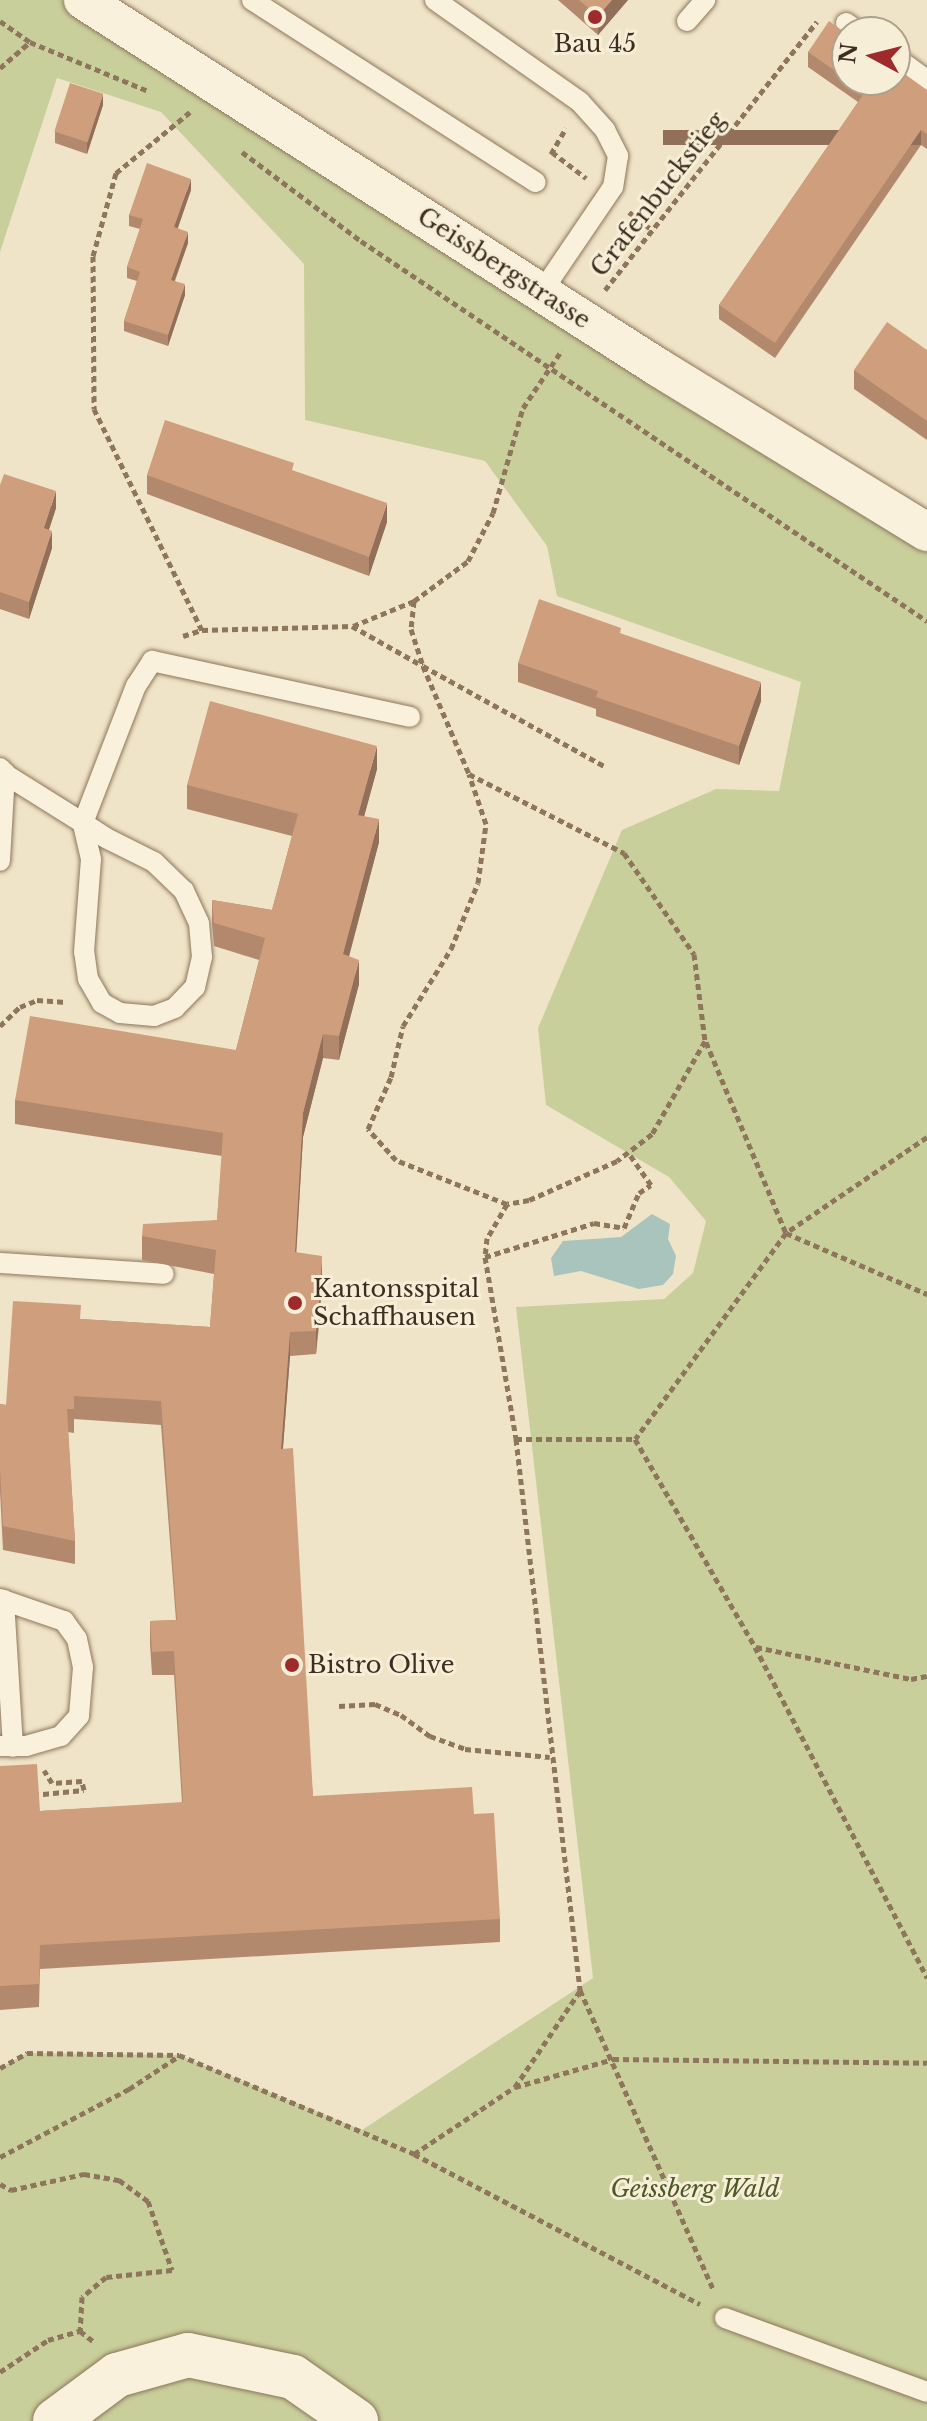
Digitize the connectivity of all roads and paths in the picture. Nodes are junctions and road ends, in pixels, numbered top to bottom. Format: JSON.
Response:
{"nodes":[{"id":1,"x":83,"y":0,"type":"edge"},
{"id":2,"x":435,"y":0,"type":"edge"},
{"id":3,"x":705,"y":0,"type":"edge"},
{"id":4,"x":258,"y":1,"type":"edge"},
{"id":5,"x":821,"y":17,"type":"dead end"},
{"id":6,"x":0,"y":21,"type":"edge"},
{"id":7,"x":687,"y":21,"type":"dead end"},
{"id":8,"x":30,"y":42,"type":"junction"},
{"id":9,"x":0,"y":68,"type":"edge"},
{"id":10,"x":218,"y":83,"type":"junction"},
{"id":11,"x":155,"y":95,"type":"dead end"},
{"id":12,"x":580,"y":102,"type":"junction"},
{"id":13,"x":178,"y":106,"type":"dead end"},
{"id":14,"x":190,"y":112,"type":"junction"},
{"id":15,"x":202,"y":122,"type":"dead end"},
{"id":16,"x":239,"y":149,"type":"dead end"},
{"id":17,"x":536,"y":182,"type":"joint"},
{"id":18,"x":541,"y":293,"type":"junction"},
{"id":19,"x":582,"y":319,"type":"junction"},
{"id":20,"x":551,"y":369,"type":"junction"},
{"id":21,"x":927,"y":532,"type":"edge"},
{"id":22,"x":414,"y":601,"type":"junction"},
{"id":23,"x":927,"y":621,"type":"edge"},
{"id":24,"x":352,"y":626,"type":"junction"},
{"id":25,"x":202,"y":630,"type":"junction"},
{"id":26,"x":152,"y":661,"type":"junction"},
{"id":27,"x":423,"y":666,"type":"junction"},
{"id":28,"x":410,"y":717,"type":"dead end"},
{"id":29,"x":604,"y":766,"type":"dead end"},
{"id":30,"x":2,"y":771,"type":"edge"},
{"id":31,"x":469,"y":774,"type":"junction"},
{"id":32,"x":83,"y":823,"type":"junction"},
{"id":33,"x":0,"y":861,"type":"edge"},
{"id":34,"x":92,"y":991,"type":"junction"},
{"id":35,"x":0,"y":1026,"type":"edge"},
{"id":36,"x":705,"y":1041,"type":"junction"},
{"id":37,"x":927,"y":1137,"type":"edge"},
{"id":38,"x":629,"y":1154,"type":"junction"},
{"id":39,"x":507,"y":1204,"type":"junction"},
{"id":40,"x":786,"y":1233,"type":"junction"},
{"id":41,"x":485,"y":1257,"type":"junction"},
{"id":42,"x":0,"y":1263,"type":"edge"},
{"id":43,"x":164,"y":1274,"type":"edge"},
{"id":44,"x":927,"y":1294,"type":"edge"},
{"id":45,"x":516,"y":1439,"type":"junction"},
{"id":46,"x":635,"y":1439,"type":"junction"},
{"id":47,"x":2,"y":1600,"type":"edge"},
{"id":48,"x":755,"y":1647,"type":"junction"},
{"id":49,"x":927,"y":1676,"type":"edge"},
{"id":50,"x":339,"y":1706,"type":"dead end"},
{"id":51,"x":14,"y":1746,"type":"edge"},
{"id":52,"x":550,"y":1757,"type":"junction"},
{"id":53,"x":24,"y":1800,"type":"edge"},
{"id":54,"x":927,"y":1978,"type":"edge"},
{"id":55,"x":580,"y":1990,"type":"junction"},
{"id":56,"x":179,"y":2055,"type":"junction"},
{"id":57,"x":613,"y":2059,"type":"junction"},
{"id":58,"x":927,"y":2063,"type":"edge"},
{"id":59,"x":0,"y":2068,"type":"edge"},
{"id":60,"x":515,"y":2087,"type":"junction"},
{"id":61,"x":414,"y":2154,"type":"junction"},
{"id":62,"x":0,"y":2157,"type":"edge"},
{"id":63,"x":0,"y":2184,"type":"edge"},
{"id":64,"x":725,"y":2318,"type":"junction"},
{"id":65,"x":80,"y":2331,"type":"junction"},
{"id":66,"x":0,"y":2372,"type":"edge"},
{"id":67,"x":117,"y":2375,"type":"junction"},
{"id":68,"x":927,"y":2392,"type":"edge"},
{"id":69,"x":55,"y":2421,"type":"edge"},
{"id":70,"x":356,"y":2421,"type":"edge"}],
"edges":[{"from":1,"to":10,"type":"street","name":"Geissbergstrasse"},
{"from":2,"to":12,"type":"lane"},
{"from":3,"to":7,"type":"lane"},
{"from":4,"to":17,"type":"lane"},
{"from":5,"to":19,"type":"path","name":"Grafenbuckstieg"},
{"from":6,"to":8,"type":"path"},
{"from":8,"to":9,"type":"path"},
{"from":8,"to":11,"type":"path"},
{"from":10,"to":14,"type":"path"},
{"from":10,"to":18,"type":"street","name":"Geissbergstrasse"},
{"from":12,"to":17,"type":"path"},
{"from":12,"to":18,"type":"lane"},
{"from":13,"to":14,"type":"path"},
{"from":14,"to":15,"type":"path"},
{"from":14,"to":25,"type":"path"},
{"from":16,"to":20,"type":"path"},
{"from":18,"to":19,"type":"street","name":"Geissbergstrasse"},
{"from":19,"to":20,"type":"path","name":"Grafenbuckstieg"},
{"from":19,"to":21,"type":"street","name":"Geissbergstrasse"},
{"from":20,"to":22,"type":"path","name":"Grafenbuckstieg"},
{"from":20,"to":23,"type":"path"},
{"from":22,"to":24,"type":"path","name":"Grafenbuckstieg"},
{"from":22,"to":27,"type":"path"},
{"from":24,"to":25,"type":"path"},
{"from":24,"to":27,"type":"path"},
{"from":25,"to":26,"type":"path"},
{"from":26,"to":28,"type":"lane"},
{"from":26,"to":32,"type":"lane"},
{"from":27,"to":29,"type":"path"},
{"from":27,"to":31,"type":"path"},
{"from":30,"to":32,"type":"lane"},
{"from":30,"to":33,"type":"lane"},
{"from":31,"to":36,"type":"path"},
{"from":31,"to":39,"type":"path"},
{"from":32,"to":34,"type":"lane"},
{"from":32,"to":34,"type":"lane"},
{"from":34,"to":35,"type":"path"},
{"from":36,"to":38,"type":"path"},
{"from":36,"to":40,"type":"path"},
{"from":37,"to":40,"type":"path"},
{"from":38,"to":39,"type":"path"},
{"from":38,"to":41,"type":"path"},
{"from":39,"to":41,"type":"path"},
{"from":40,"to":44,"type":"path"},
{"from":40,"to":46,"type":"path"},
{"from":41,"to":45,"type":"path"},
{"from":42,"to":43,"type":"lane"},
{"from":45,"to":46,"type":"path"},
{"from":45,"to":52,"type":"path"},
{"from":46,"to":48,"type":"path"},
{"from":47,"to":51,"type":"lane"},
{"from":47,"to":51,"type":"lane"},
{"from":48,"to":49,"type":"path"},
{"from":48,"to":54,"type":"path"},
{"from":50,"to":52,"type":"path"},
{"from":51,"to":53,"type":"path"},
{"from":52,"to":55,"type":"path"},
{"from":55,"to":57,"type":"path"},
{"from":55,"to":60,"type":"path"},
{"from":56,"to":59,"type":"path"},
{"from":56,"to":61,"type":"path"},
{"from":56,"to":62,"type":"path"},
{"from":57,"to":58,"type":"path"},
{"from":57,"to":60,"type":"path"},
{"from":57,"to":64,"type":"path"},
{"from":60,"to":61,"type":"path"},
{"from":61,"to":64,"type":"path"},
{"from":63,"to":65,"type":"path"},
{"from":64,"to":68,"type":"lane"},
{"from":65,"to":66,"type":"path"},
{"from":65,"to":67,"type":"path"},
{"from":67,"to":69,"type":"street"},
{"from":67,"to":70,"type":"street"}]}
